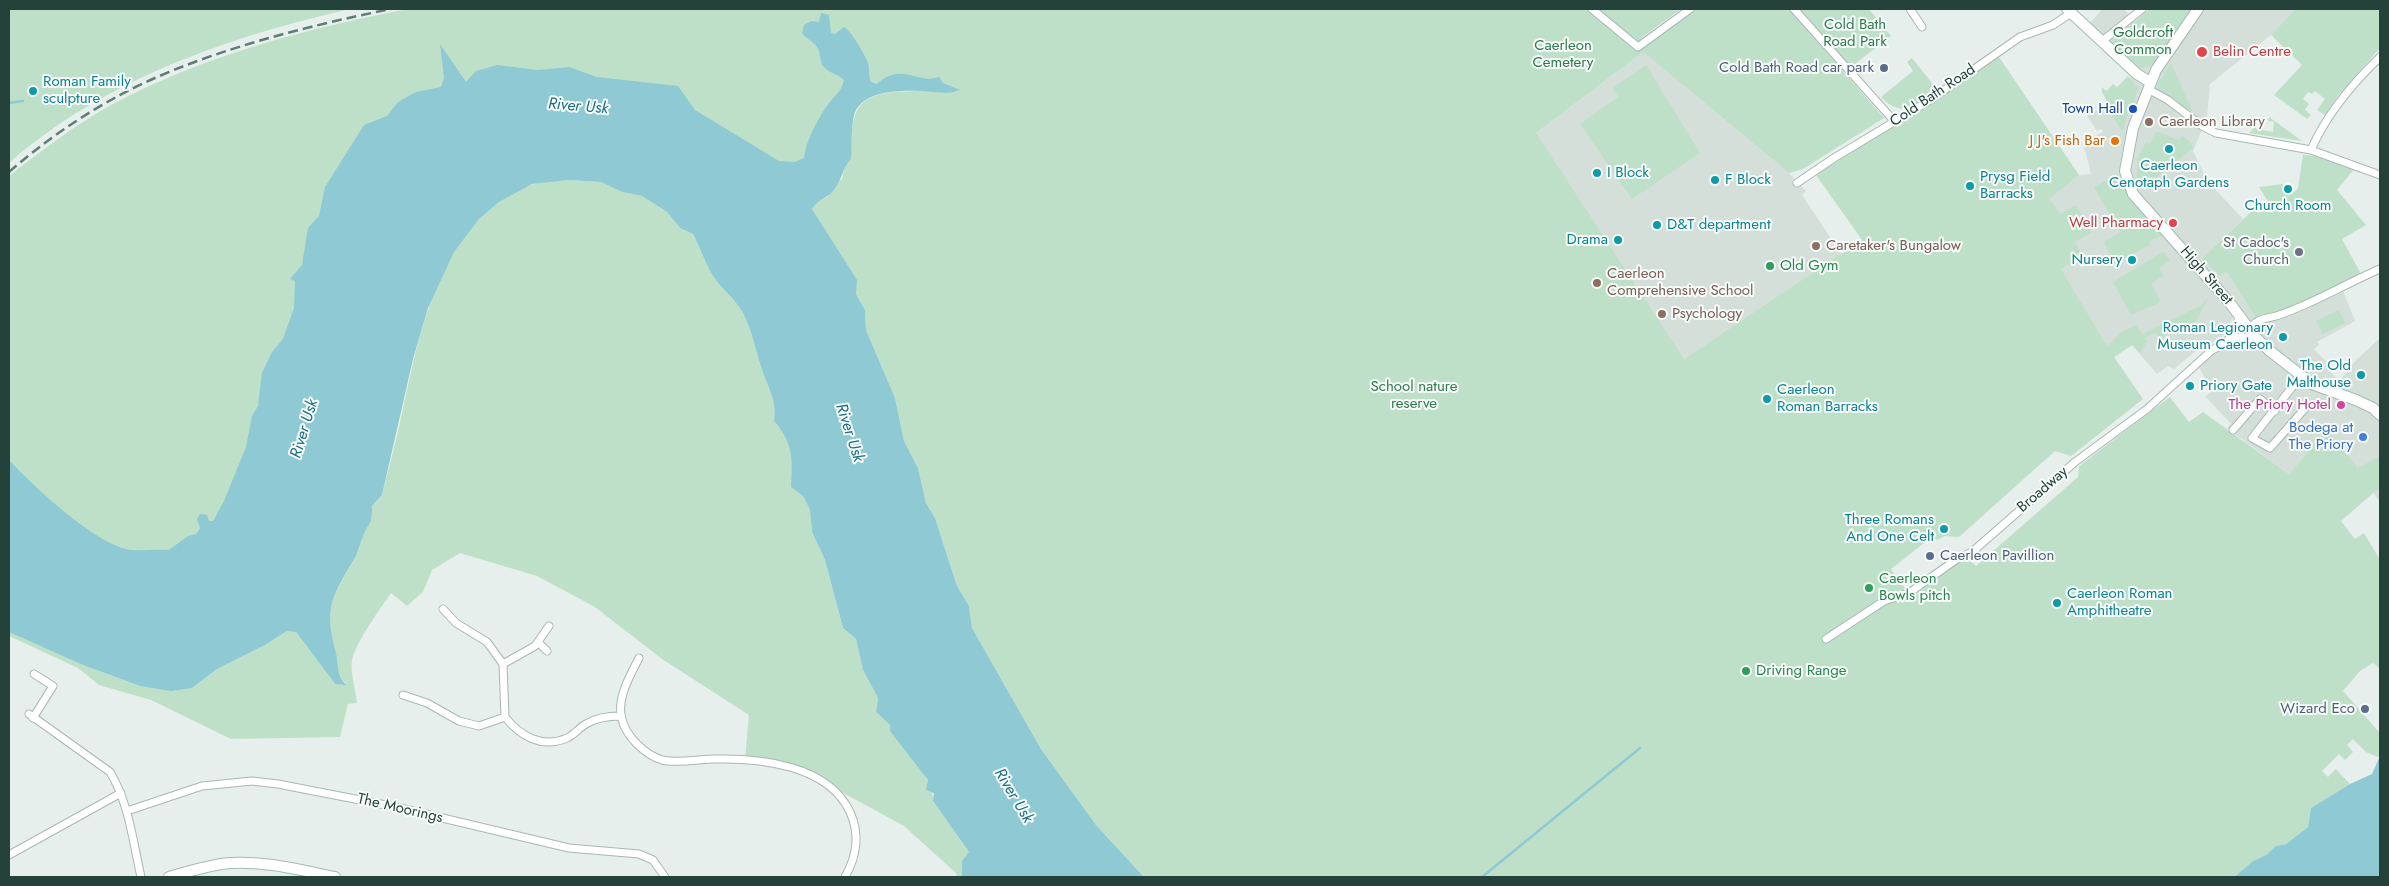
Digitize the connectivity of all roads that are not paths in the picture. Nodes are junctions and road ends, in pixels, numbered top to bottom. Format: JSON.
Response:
{"nodes":[{"id":1,"x":1592,"y":9,"type":"edge"},
{"id":2,"x":1690,"y":9,"type":"edge"},
{"id":3,"x":1794,"y":9,"type":"edge"},
{"id":4,"x":1910,"y":9,"type":"edge"},
{"id":5,"x":2142,"y":9,"type":"edge"},
{"id":6,"x":2198,"y":9,"type":"edge"},
{"id":7,"x":2069,"y":11,"type":"edge"},
{"id":8,"x":1922,"y":27,"type":"dead end"},
{"id":9,"x":2101,"y":42,"type":"junction"},
{"id":10,"x":2380,"y":57,"type":"edge"},
{"id":11,"x":2149,"y":85,"type":"junction"},
{"id":12,"x":1895,"y":122,"type":"junction"},
{"id":13,"x":2311,"y":150,"type":"junction"},
{"id":14,"x":2380,"y":174,"type":"edge"},
{"id":15,"x":1797,"y":183,"type":"dead end"},
{"id":16,"x":2380,"y":269,"type":"edge"},
{"id":17,"x":2239,"y":315,"type":"junction"},
{"id":18,"x":2253,"y":335,"type":"junction"},
{"id":19,"x":2226,"y":341,"type":"junction"},
{"id":20,"x":2293,"y":386,"type":"dead end"},
{"id":21,"x":2308,"y":405,"type":"dead end"},
{"id":22,"x":2275,"y":411,"type":"junction"},
{"id":23,"x":2380,"y":415,"type":"edge"},
{"id":24,"x":2234,"y":430,"type":"dead end"},
{"id":25,"x":443,"y":608,"type":"dead end"},
{"id":26,"x":549,"y":626,"type":"dead end"},
{"id":27,"x":1826,"y":639,"type":"dead end"},
{"id":28,"x":538,"y":642,"type":"junction"},
{"id":29,"x":547,"y":651,"type":"dead end"},
{"id":30,"x":639,"y":658,"type":"dead end"},
{"id":31,"x":503,"y":664,"type":"junction"},
{"id":32,"x":34,"y":674,"type":"dead end"},
{"id":33,"x":403,"y":695,"type":"dead end"},
{"id":34,"x":620,"y":716,"type":"junction"},
{"id":35,"x":504,"y":717,"type":"junction"},
{"id":36,"x":121,"y":793,"type":"junction"},
{"id":37,"x":127,"y":811,"type":"junction"},
{"id":38,"x":9,"y":855,"type":"edge"},
{"id":39,"x":141,"y":877,"type":"edge"},
{"id":40,"x":169,"y":877,"type":"edge"},
{"id":41,"x":336,"y":877,"type":"edge"},
{"id":42,"x":665,"y":877,"type":"edge"},
{"id":43,"x":845,"y":877,"type":"edge"}],
"edges":[{"from":1,"to":2,"type":"street"},
{"from":3,"to":12,"type":"street"},
{"from":4,"to":8,"type":"street"},
{"from":5,"to":9,"type":"street"},
{"from":6,"to":11,"type":"main road"},
{"from":7,"to":9,"type":"main road"},
{"from":7,"to":12,"type":"street","name":"Cold Bath Road"},
{"from":9,"to":11,"type":"main road"},
{"from":10,"to":13,"type":"street"},
{"from":11,"to":13,"type":"street"},
{"from":11,"to":17,"type":"main road","name":"High Street"},
{"from":12,"to":15,"type":"street","name":"Cold Bath Road"},
{"from":13,"to":14,"type":"street"},
{"from":16,"to":18,"type":"street"},
{"from":17,"to":18,"type":"main road","name":"High Street"},
{"from":17,"to":19,"type":"street"},
{"from":18,"to":19,"type":"street","name":"Broadway"},
{"from":18,"to":23,"type":"main road","name":"High Street"},
{"from":19,"to":27,"type":"street","name":"Broadway"},
{"from":20,"to":22,"type":"street"},
{"from":21,"to":22,"type":"street"},
{"from":22,"to":24,"type":"street"},
{"from":25,"to":31,"type":"street"},
{"from":26,"to":28,"type":"street"},
{"from":28,"to":29,"type":"street"},
{"from":28,"to":31,"type":"street"},
{"from":30,"to":34,"type":"street"},
{"from":31,"to":35,"type":"street"},
{"from":32,"to":36,"type":"street"},
{"from":33,"to":35,"type":"street"},
{"from":34,"to":35,"type":"street"},
{"from":34,"to":43,"type":"street"},
{"from":36,"to":37,"type":"street"},
{"from":36,"to":38,"type":"street"},
{"from":37,"to":39,"type":"street"},
{"from":37,"to":42,"type":"street","name":"The Moorings"},
{"from":40,"to":41,"type":"main road"}]}
